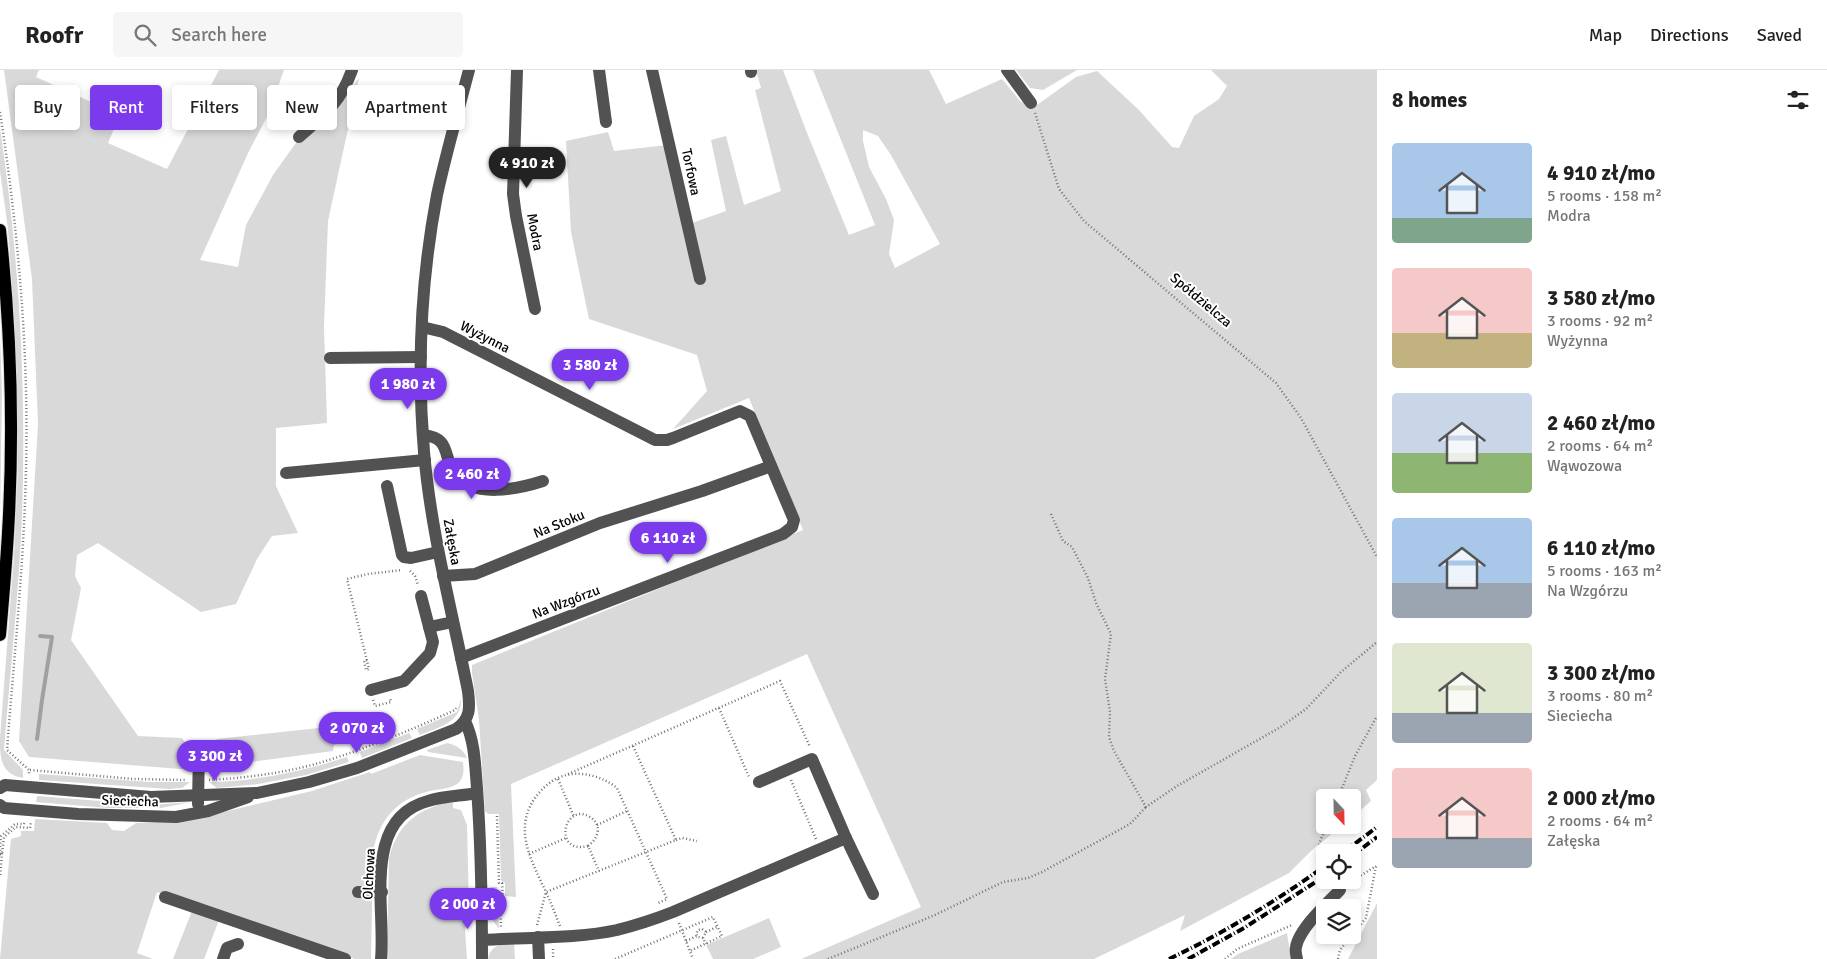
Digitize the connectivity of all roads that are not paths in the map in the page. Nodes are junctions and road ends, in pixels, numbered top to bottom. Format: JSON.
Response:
{"nodes":[{"id":1,"x":352,"y":70,"type":"edge"},
{"id":2,"x":469,"y":70,"type":"edge"},
{"id":3,"x":518,"y":70,"type":"edge"},
{"id":4,"x":599,"y":70,"type":"edge"},
{"id":5,"x":652,"y":70,"type":"edge"},
{"id":6,"x":1007,"y":70,"type":"edge"},
{"id":7,"x":1031,"y":102,"type":"road end"},
{"id":8,"x":606,"y":122,"type":"dead end"},
{"id":9,"x":299,"y":137,"type":"dead end"},
{"id":10,"x":0,"y":230,"type":"edge"},
{"id":11,"x":700,"y":280,"type":"dead end"},
{"id":12,"x":535,"y":309,"type":"dead end"},
{"id":13,"x":422,"y":327,"type":"junction"},
{"id":14,"x":421,"y":357,"type":"junction"},
{"id":15,"x":330,"y":358,"type":"dead end"},
{"id":16,"x":750,"y":416,"type":"joint"},
{"id":17,"x":423,"y":435,"type":"junction"},
{"id":18,"x":425,"y":460,"type":"junction"},
{"id":19,"x":772,"y":466,"type":"junction"},
{"id":20,"x":286,"y":473,"type":"dead end"},
{"id":21,"x":543,"y":481,"type":"dead end"},
{"id":22,"x":387,"y":486,"type":"dead end"},
{"id":23,"x":438,"y":552,"type":"junction"},
{"id":24,"x":444,"y":576,"type":"junction"},
{"id":25,"x":420,"y":596,"type":"road end"},
{"id":26,"x":453,"y":622,"type":"junction"},
{"id":27,"x":429,"y":627,"type":"junction"},
{"id":28,"x":0,"y":636,"type":"edge"},
{"id":29,"x":461,"y":658,"type":"junction"},
{"id":30,"x":371,"y":690,"type":"dead end"},
{"id":31,"x":465,"y":721,"type":"junction"},
{"id":32,"x":199,"y":750,"type":"dead end"},
{"id":33,"x":759,"y":782,"type":"dead end"},
{"id":34,"x":0,"y":788,"type":"edge"},
{"id":35,"x":258,"y":793,"type":"junction"},
{"id":36,"x":477,"y":793,"type":"junction"},
{"id":37,"x":199,"y":796,"type":"junction"},
{"id":38,"x":0,"y":805,"type":"edge"},
{"id":39,"x":197,"y":814,"type":"junction"},
{"id":40,"x":846,"y":838,"type":"junction"},
{"id":41,"x":1340,"y":890,"type":"road end"},
{"id":42,"x":358,"y":892,"type":"dead end"},
{"id":43,"x":382,"y":892,"type":"junction"},
{"id":44,"x":873,"y":894,"type":"dead end"},
{"id":45,"x":164,"y":897,"type":"dead end"},
{"id":46,"x":538,"y":937,"type":"junction"},
{"id":47,"x":482,"y":940,"type":"junction"},
{"id":48,"x":238,"y":944,"type":"dead end"},
{"id":49,"x":223,"y":959,"type":"edge"},
{"id":50,"x":345,"y":959,"type":"edge"},
{"id":51,"x":381,"y":959,"type":"edge"},
{"id":52,"x":482,"y":959,"type":"edge"},
{"id":53,"x":538,"y":959,"type":"edge"},
{"id":54,"x":1297,"y":959,"type":"edge"}],
"edges":[{"from":1,"to":9,"type":"street"},
{"from":2,"to":13,"type":"street","name":"Załęska"},
{"from":3,"to":12,"type":"street","name":"Modra"},
{"from":4,"to":8,"type":"street"},
{"from":5,"to":11,"type":"street","name":"Torfowa"},
{"from":6,"to":7,"type":"street"},
{"from":10,"to":28,"type":"main road"},
{"from":13,"to":14,"type":"street","name":"Załęska"},
{"from":13,"to":16,"type":"street","name":"Wyżynna"},
{"from":14,"to":15,"type":"street"},
{"from":14,"to":17,"type":"street","name":"Załęska"},
{"from":16,"to":19,"type":"street","name":"Na Wzgórzu"},
{"from":17,"to":18,"type":"street","name":"Załęska"},
{"from":17,"to":21,"type":"street"},
{"from":18,"to":20,"type":"street"},
{"from":18,"to":23,"type":"street","name":"Załęska"},
{"from":19,"to":24,"type":"street","name":"Na Stoku"},
{"from":19,"to":29,"type":"street","name":"Na Wzgórzu"},
{"from":22,"to":23,"type":"street"},
{"from":23,"to":24,"type":"street","name":"Załęska"},
{"from":24,"to":26,"type":"street","name":"Załęska"},
{"from":25,"to":27,"type":"street"},
{"from":26,"to":27,"type":"street"},
{"from":26,"to":29,"type":"street","name":"Załęska"},
{"from":27,"to":30,"type":"street"},
{"from":29,"to":31,"type":"street","name":"Załęska"},
{"from":31,"to":35,"type":"street","name":"Sieciecha"},
{"from":31,"to":36,"type":"street","name":"Załęska"},
{"from":32,"to":37,"type":"street"},
{"from":33,"to":40,"type":"street"},
{"from":34,"to":37,"type":"street","name":"Sieciecha"},
{"from":35,"to":37,"type":"street","name":"Sieciecha"},
{"from":35,"to":39,"type":"street","name":"Sieciecha"},
{"from":36,"to":43,"type":"street","name":"Olchowa"},
{"from":36,"to":47,"type":"street","name":"Załęska"},
{"from":37,"to":39,"type":"street"},
{"from":38,"to":39,"type":"street","name":"Sieciecha"},
{"from":40,"to":44,"type":"street"},
{"from":40,"to":46,"type":"street"},
{"from":41,"to":54,"type":"street"},
{"from":42,"to":43,"type":"street"},
{"from":43,"to":51,"type":"street","name":"Olchowa"},
{"from":45,"to":50,"type":"street"},
{"from":46,"to":47,"type":"street"},
{"from":46,"to":53,"type":"street"},
{"from":47,"to":52,"type":"street","name":"Załęska"},
{"from":48,"to":49,"type":"street"}]}
